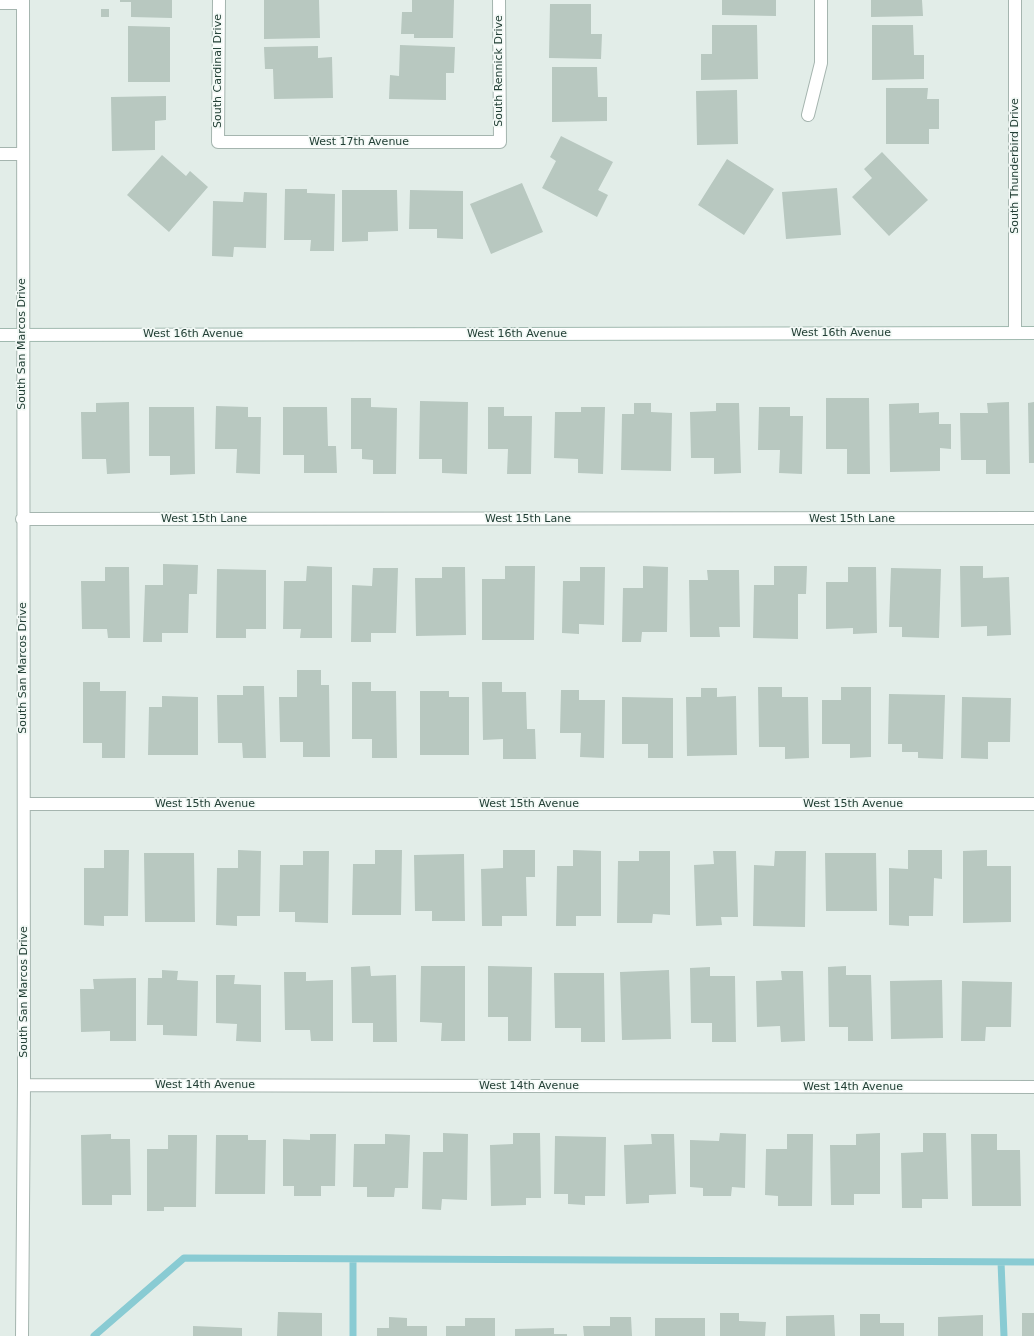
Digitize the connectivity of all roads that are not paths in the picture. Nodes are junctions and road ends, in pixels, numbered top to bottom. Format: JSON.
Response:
{"nodes":[{"id":1,"x":219,"y":0,"type":"edge"},
{"id":2,"x":499,"y":0,"type":"edge"},
{"id":3,"x":821,"y":0,"type":"edge"},
{"id":4,"x":1015,"y":0,"type":"edge"},
{"id":5,"x":23,"y":2,"type":"edge"},
{"id":6,"x":0,"y":3,"type":"edge"},
{"id":7,"x":808,"y":115,"type":"dead end"},
{"id":8,"x":218,"y":142,"type":"joint"},
{"id":9,"x":500,"y":142,"type":"joint"},
{"id":10,"x":0,"y":154,"type":"edge"},
{"id":11,"x":22,"y":154,"type":"junction"},
{"id":12,"x":1015,"y":332,"type":"junction"},
{"id":13,"x":1034,"y":333,"type":"edge"},
{"id":14,"x":0,"y":335,"type":"edge"},
{"id":15,"x":22,"y":335,"type":"junction"},
{"id":16,"x":1034,"y":518,"type":"edge"},
{"id":17,"x":22,"y":519,"type":"junction"},
{"id":18,"x":24,"y":804,"type":"junction"},
{"id":19,"x":1034,"y":804,"type":"edge"},
{"id":20,"x":24,"y":1085,"type":"junction"},
{"id":21,"x":1034,"y":1087,"type":"edge"},
{"id":22,"x":22,"y":1336,"type":"edge"}],
"edges":[{"from":1,"to":8,"type":"street","name":"South Cardinal Drive"},
{"from":2,"to":9,"type":"street","name":"South Rennick Drive"},
{"from":3,"to":7,"type":"street"},
{"from":4,"to":12,"type":"street","name":"South Thunderbird Drive"},
{"from":5,"to":6,"type":"street"},
{"from":5,"to":11,"type":"street","name":"South San Marcos Drive"},
{"from":8,"to":9,"type":"street","name":"West 17th Avenue"},
{"from":10,"to":11,"type":"street"},
{"from":11,"to":15,"type":"street","name":"South San Marcos Drive"},
{"from":12,"to":13,"type":"street","name":"West 16th Avenue"},
{"from":12,"to":15,"type":"street","name":"West 16th Avenue"},
{"from":14,"to":15,"type":"street","name":"West 16th Avenue"},
{"from":15,"to":17,"type":"street","name":"South San Marcos Drive"},
{"from":16,"to":17,"type":"street","name":"West 15th Lane"},
{"from":17,"to":18,"type":"street","name":"South San Marcos Drive"},
{"from":18,"to":19,"type":"street","name":"West 15th Avenue"},
{"from":18,"to":20,"type":"street","name":"South San Marcos Drive"},
{"from":20,"to":21,"type":"street","name":"West 14th Avenue"},
{"from":20,"to":22,"type":"street","name":"South San Marcos Drive"}]}
